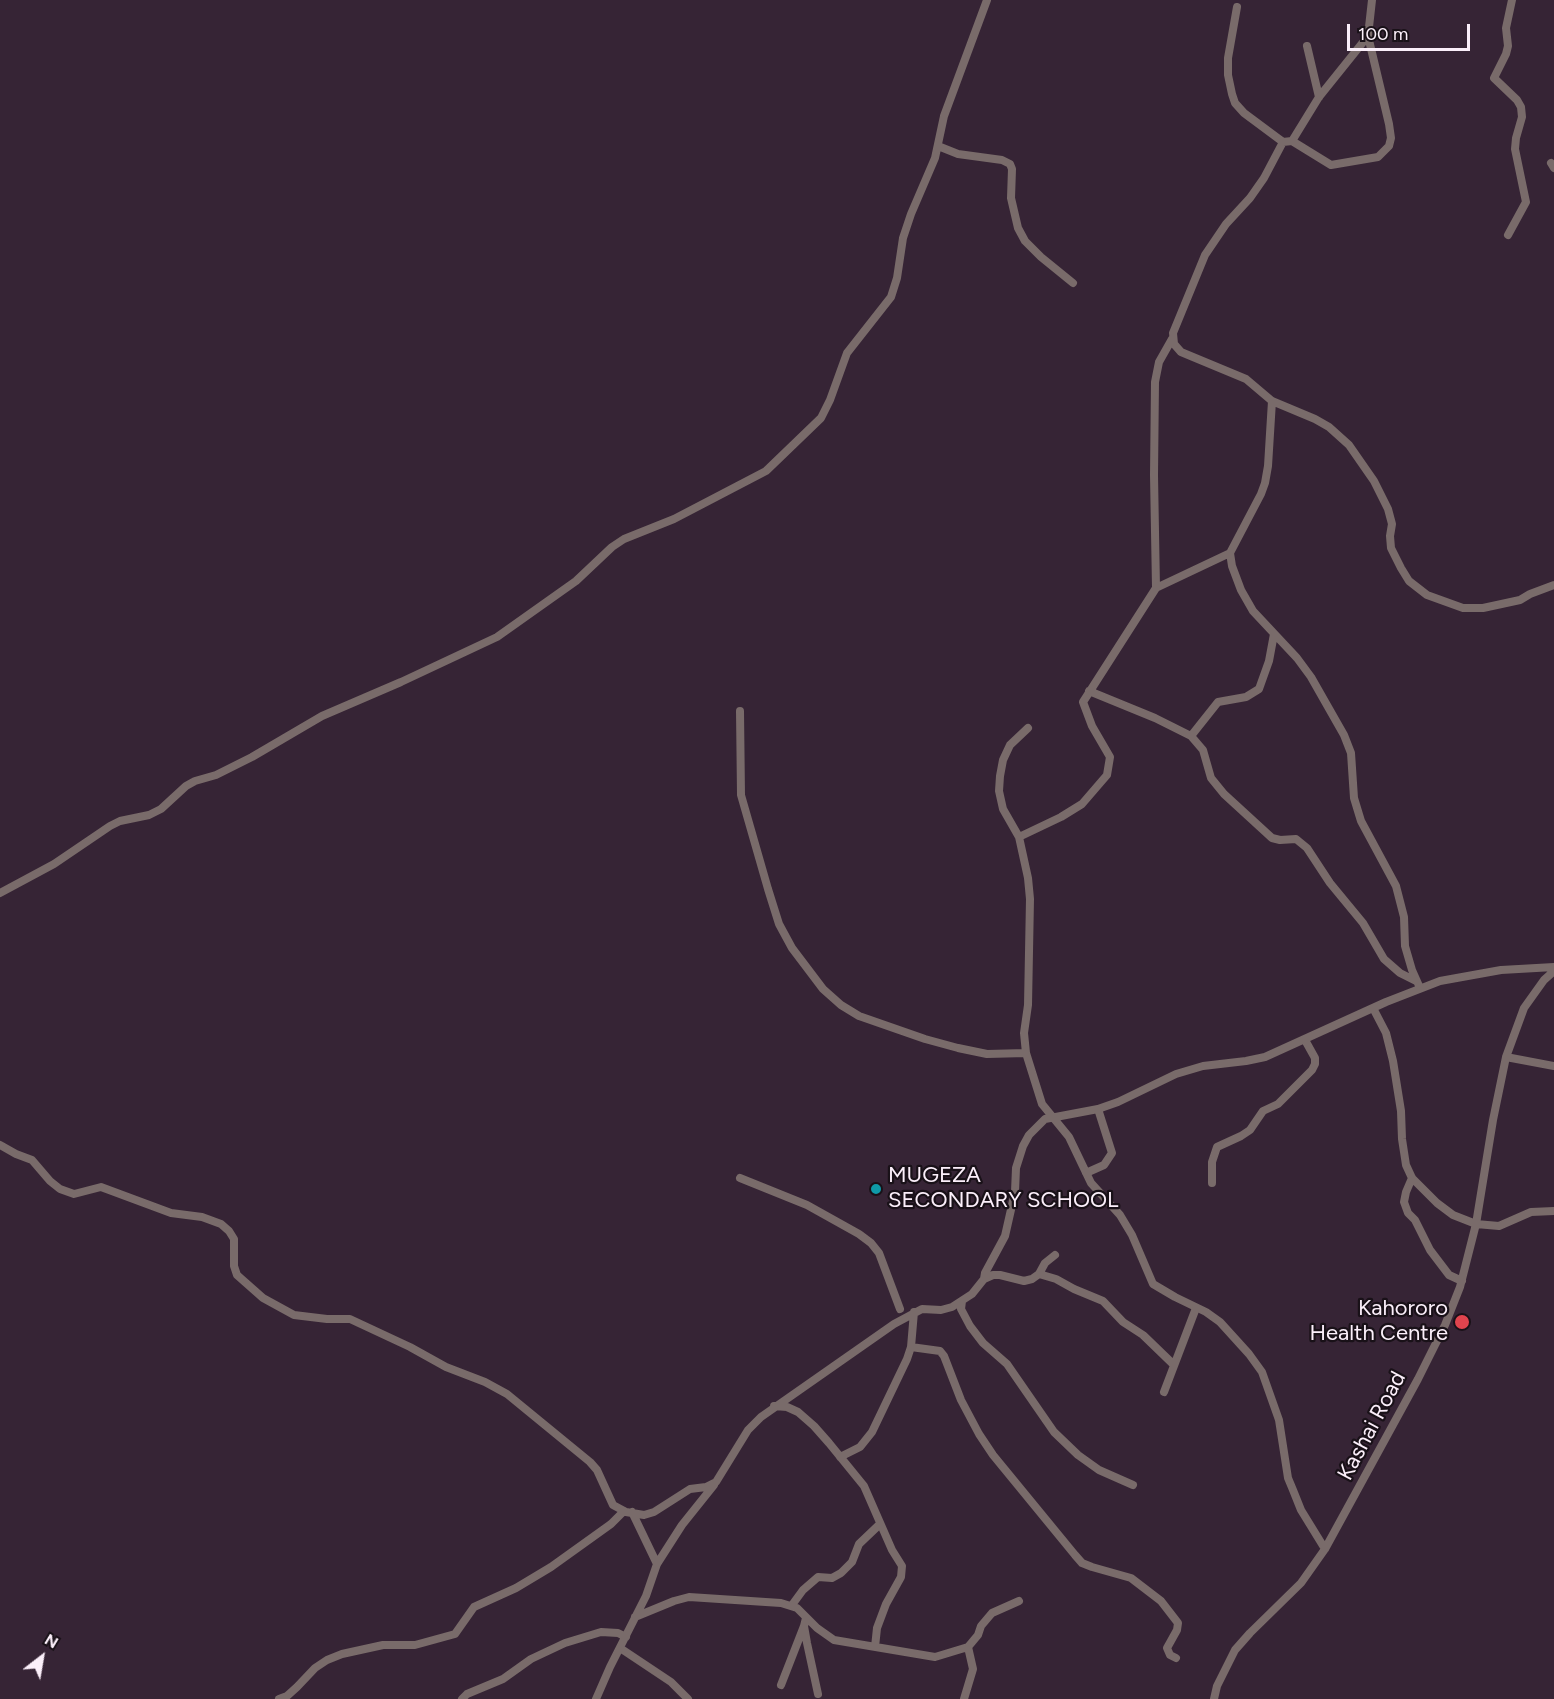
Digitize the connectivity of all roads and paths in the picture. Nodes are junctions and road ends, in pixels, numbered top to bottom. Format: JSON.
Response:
{"nodes":[{"id":1,"x":987,"y":0,"type":"edge"},
{"id":2,"x":1372,"y":0,"type":"edge"},
{"id":3,"x":1512,"y":0,"type":"edge"},
{"id":4,"x":1237,"y":7,"type":"dead end"},
{"id":5,"x":1368,"y":36,"type":"junction"},
{"id":6,"x":1307,"y":46,"type":"dead end"},
{"id":7,"x":1319,"y":98,"type":"junction"},
{"id":8,"x":1287,"y":142,"type":"junction"},
{"id":9,"x":938,"y":146,"type":"junction"},
{"id":10,"x":1508,"y":235,"type":"dead end"},
{"id":11,"x":1073,"y":283,"type":"dead end"},
{"id":12,"x":1172,"y":339,"type":"junction"},
{"id":13,"x":1272,"y":401,"type":"junction"},
{"id":14,"x":1230,"y":553,"type":"junction"},
{"id":15,"x":1554,"y":585,"type":"edge"},
{"id":16,"x":1156,"y":588,"type":"junction"},
{"id":17,"x":1274,"y":634,"type":"junction"},
{"id":18,"x":1089,"y":691,"type":"junction"},
{"id":19,"x":740,"y":711,"type":"dead end"},
{"id":20,"x":1028,"y":728,"type":"dead end"},
{"id":21,"x":1191,"y":736,"type":"junction"},
{"id":22,"x":1019,"y":837,"type":"junction"},
{"id":23,"x":0,"y":893,"type":"edge"},
{"id":24,"x":1554,"y":967,"type":"edge"},
{"id":25,"x":1554,"y":971,"type":"edge"},
{"id":26,"x":1419,"y":985,"type":"junction"},
{"id":27,"x":1373,"y":1008,"type":"junction"},
{"id":28,"x":1305,"y":1040,"type":"junction"},
{"id":29,"x":1026,"y":1053,"type":"junction"},
{"id":30,"x":1506,"y":1057,"type":"junction"},
{"id":31,"x":1554,"y":1066,"type":"edge"},
{"id":32,"x":1098,"y":1109,"type":"junction"},
{"id":33,"x":1053,"y":1116,"type":"junction"},
{"id":34,"x":0,"y":1145,"type":"edge"},
{"id":35,"x":1086,"y":1173,"type":"junction"},
{"id":36,"x":740,"y":1178,"type":"dead end"},
{"id":37,"x":1412,"y":1178,"type":"junction"},
{"id":38,"x":1212,"y":1183,"type":"dead end"},
{"id":39,"x":1554,"y":1211,"type":"edge"},
{"id":40,"x":1476,"y":1224,"type":"junction"},
{"id":41,"x":1055,"y":1255,"type":"dead end"},
{"id":42,"x":1039,"y":1274,"type":"junction"},
{"id":43,"x":984,"y":1279,"type":"junction"},
{"id":44,"x":1462,"y":1281,"type":"junction"},
{"id":45,"x":962,"y":1301,"type":"junction"},
{"id":46,"x":1197,"y":1308,"type":"junction"},
{"id":47,"x":900,"y":1309,"type":"dead end"},
{"id":48,"x":914,"y":1312,"type":"junction"},
{"id":49,"x":911,"y":1347,"type":"junction"},
{"id":50,"x":1173,"y":1364,"type":"junction"},
{"id":51,"x":1164,"y":1392,"type":"dead end"},
{"id":52,"x":774,"y":1406,"type":"junction"},
{"id":53,"x":840,"y":1457,"type":"junction"},
{"id":54,"x":716,"y":1482,"type":"junction"},
{"id":55,"x":1133,"y":1485,"type":"dead end"},
{"id":56,"x":628,"y":1512,"type":"junction"},
{"id":57,"x":880,"y":1524,"type":"junction"},
{"id":58,"x":1325,"y":1549,"type":"junction"},
{"id":59,"x":657,"y":1564,"type":"junction"},
{"id":60,"x":1019,"y":1601,"type":"dead end"},
{"id":61,"x":792,"y":1605,"type":"junction"},
{"id":62,"x":635,"y":1617,"type":"junction"},
{"id":63,"x":805,"y":1622,"type":"junction"},
{"id":64,"x":626,"y":1637,"type":"junction"},
{"id":65,"x":875,"y":1647,"type":"junction"},
{"id":66,"x":968,"y":1647,"type":"junction"},
{"id":67,"x":620,"y":1648,"type":"junction"},
{"id":68,"x":1176,"y":1658,"type":"dead end"},
{"id":69,"x":782,"y":1684,"type":"dead end"},
{"id":70,"x":818,"y":1694,"type":"dead end"},
{"id":71,"x":467,"y":1698,"type":"edge"},
{"id":72,"x":279,"y":1699,"type":"edge"},
{"id":73,"x":596,"y":1699,"type":"edge"},
{"id":74,"x":688,"y":1699,"type":"edge"},
{"id":75,"x":964,"y":1699,"type":"edge"},
{"id":76,"x":1214,"y":1699,"type":"edge"}],
"edges":[{"from":1,"to":9,"type":"street"},
{"from":2,"to":5,"type":"street"},
{"from":3,"to":10,"type":"street"},
{"from":4,"to":8,"type":"street"},
{"from":5,"to":7,"type":"street"},
{"from":5,"to":8,"type":"street"},
{"from":6,"to":7,"type":"street"},
{"from":7,"to":8,"type":"street"},
{"from":8,"to":12,"type":"street"},
{"from":9,"to":11,"type":"street"},
{"from":9,"to":23,"type":"street"},
{"from":12,"to":13,"type":"street"},
{"from":12,"to":16,"type":"street"},
{"from":13,"to":14,"type":"street"},
{"from":13,"to":15,"type":"street"},
{"from":14,"to":16,"type":"street"},
{"from":14,"to":17,"type":"street"},
{"from":16,"to":18,"type":"street"},
{"from":17,"to":21,"type":"street"},
{"from":17,"to":26,"type":"street"},
{"from":18,"to":21,"type":"street"},
{"from":18,"to":22,"type":"street"},
{"from":19,"to":29,"type":"street"},
{"from":20,"to":22,"type":"street"},
{"from":21,"to":26,"type":"street"},
{"from":22,"to":29,"type":"street"},
{"from":24,"to":26,"type":"street"},
{"from":25,"to":30,"type":"street","name":"Kashai Road"},
{"from":26,"to":27,"type":"street"},
{"from":27,"to":28,"type":"street"},
{"from":27,"to":37,"type":"street"},
{"from":28,"to":32,"type":"street"},
{"from":28,"to":38,"type":"street"},
{"from":29,"to":33,"type":"street"},
{"from":30,"to":31,"type":"street"},
{"from":30,"to":40,"type":"street","name":"Kashai Road"},
{"from":32,"to":33,"type":"street"},
{"from":32,"to":35,"type":"street"},
{"from":33,"to":35,"type":"street"},
{"from":33,"to":43,"type":"street"},
{"from":34,"to":56,"type":"street"},
{"from":35,"to":46,"type":"street"},
{"from":36,"to":47,"type":"street"},
{"from":37,"to":40,"type":"street"},
{"from":37,"to":44,"type":"street"},
{"from":39,"to":40,"type":"street"},
{"from":40,"to":44,"type":"street","name":"Kashai Road"},
{"from":41,"to":42,"type":"street"},
{"from":42,"to":43,"type":"street"},
{"from":42,"to":50,"type":"street"},
{"from":43,"to":45,"type":"street"},
{"from":44,"to":58,"type":"street","name":"Kashai Road"},
{"from":45,"to":48,"type":"street"},
{"from":45,"to":55,"type":"street"},
{"from":46,"to":50,"type":"street"},
{"from":46,"to":58,"type":"street"},
{"from":48,"to":49,"type":"street"},
{"from":48,"to":52,"type":"street"},
{"from":49,"to":53,"type":"street"},
{"from":49,"to":68,"type":"street"},
{"from":50,"to":51,"type":"street"},
{"from":52,"to":53,"type":"street"},
{"from":52,"to":54,"type":"street"},
{"from":53,"to":57,"type":"street"},
{"from":54,"to":56,"type":"street"},
{"from":54,"to":59,"type":"street"},
{"from":56,"to":59,"type":"street"},
{"from":56,"to":72,"type":"street"},
{"from":57,"to":61,"type":"street"},
{"from":57,"to":65,"type":"street"},
{"from":58,"to":76,"type":"street","name":"Kashai Road"},
{"from":59,"to":62,"type":"street"},
{"from":60,"to":66,"type":"street"},
{"from":61,"to":62,"type":"street"},
{"from":61,"to":63,"type":"street"},
{"from":62,"to":64,"type":"street"},
{"from":63,"to":65,"type":"street"},
{"from":63,"to":69,"type":"street"},
{"from":63,"to":70,"type":"street"},
{"from":64,"to":67,"type":"street"},
{"from":64,"to":71,"type":"street"},
{"from":65,"to":66,"type":"street"},
{"from":66,"to":75,"type":"street"},
{"from":67,"to":73,"type":"street"},
{"from":67,"to":74,"type":"street"}]}
